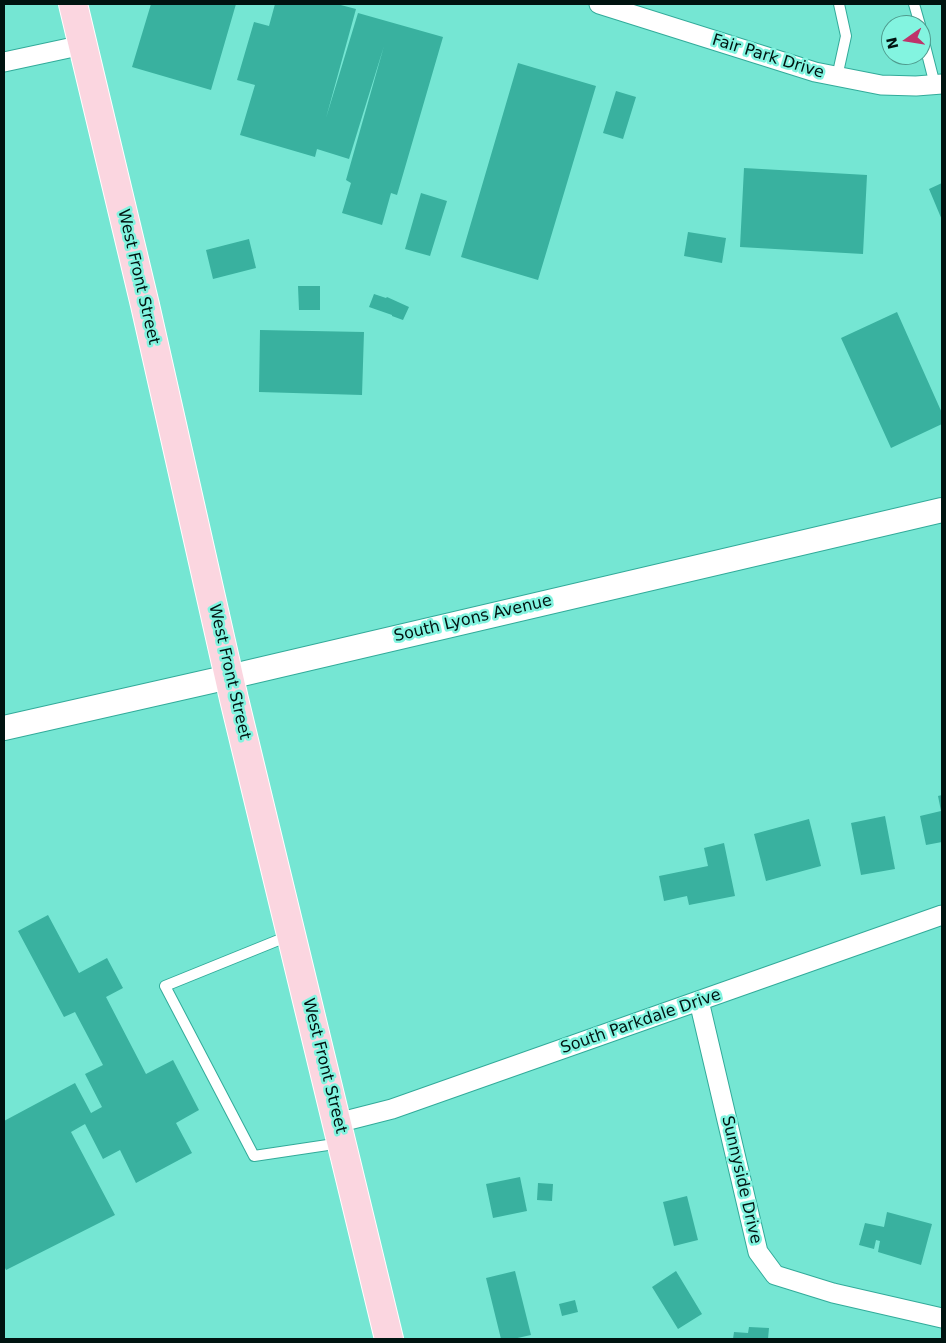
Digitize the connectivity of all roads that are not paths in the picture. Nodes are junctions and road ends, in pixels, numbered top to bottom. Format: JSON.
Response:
{"nodes":[{"id":1,"x":73,"y":4,"type":"edge"},
{"id":2,"x":599,"y":4,"type":"edge"},
{"id":3,"x":839,"y":4,"type":"edge"},
{"id":4,"x":82,"y":45,"type":"junction"},
{"id":5,"x":4,"y":62,"type":"edge"},
{"id":6,"x":931,"y":62,"type":"edge"},
{"id":7,"x":837,"y":77,"type":"junction"},
{"id":8,"x":938,"y":85,"type":"edge"},
{"id":9,"x":942,"y":510,"type":"edge"},
{"id":10,"x":229,"y":677,"type":"junction"},
{"id":11,"x":4,"y":728,"type":"edge"},
{"id":12,"x":942,"y":915,"type":"edge"},
{"id":13,"x":292,"y":934,"type":"junction"},
{"id":14,"x":699,"y":1001,"type":"junction"},
{"id":15,"x":340,"y":1133,"type":"junction"},
{"id":16,"x":942,"y":1318,"type":"edge"},
{"id":17,"x":389,"y":1339,"type":"edge"}],
"edges":[{"from":1,"to":4,"type":"main road","name":"West Front Street"},
{"from":2,"to":7,"type":"street","name":"Fair Park Drive"},
{"from":3,"to":7,"type":"lane"},
{"from":4,"to":5,"type":"street"},
{"from":4,"to":10,"type":"main road","name":"West Front Street"},
{"from":6,"to":8,"type":"lane"},
{"from":7,"to":8,"type":"street","name":"Fair Park Drive"},
{"from":9,"to":10,"type":"street","name":"South Lyons Avenue"},
{"from":10,"to":11,"type":"street","name":"South Lyons Avenue"},
{"from":10,"to":13,"type":"main road","name":"West Front Street"},
{"from":12,"to":14,"type":"street","name":"South Parkdale Drive"},
{"from":13,"to":15,"type":"main road","name":"West Front Street"},
{"from":13,"to":15,"type":"lane"},
{"from":14,"to":15,"type":"street","name":"South Parkdale Drive"},
{"from":14,"to":16,"type":"street","name":"Sunnyside Drive"},
{"from":15,"to":17,"type":"main road","name":"West Front Street"}]}
